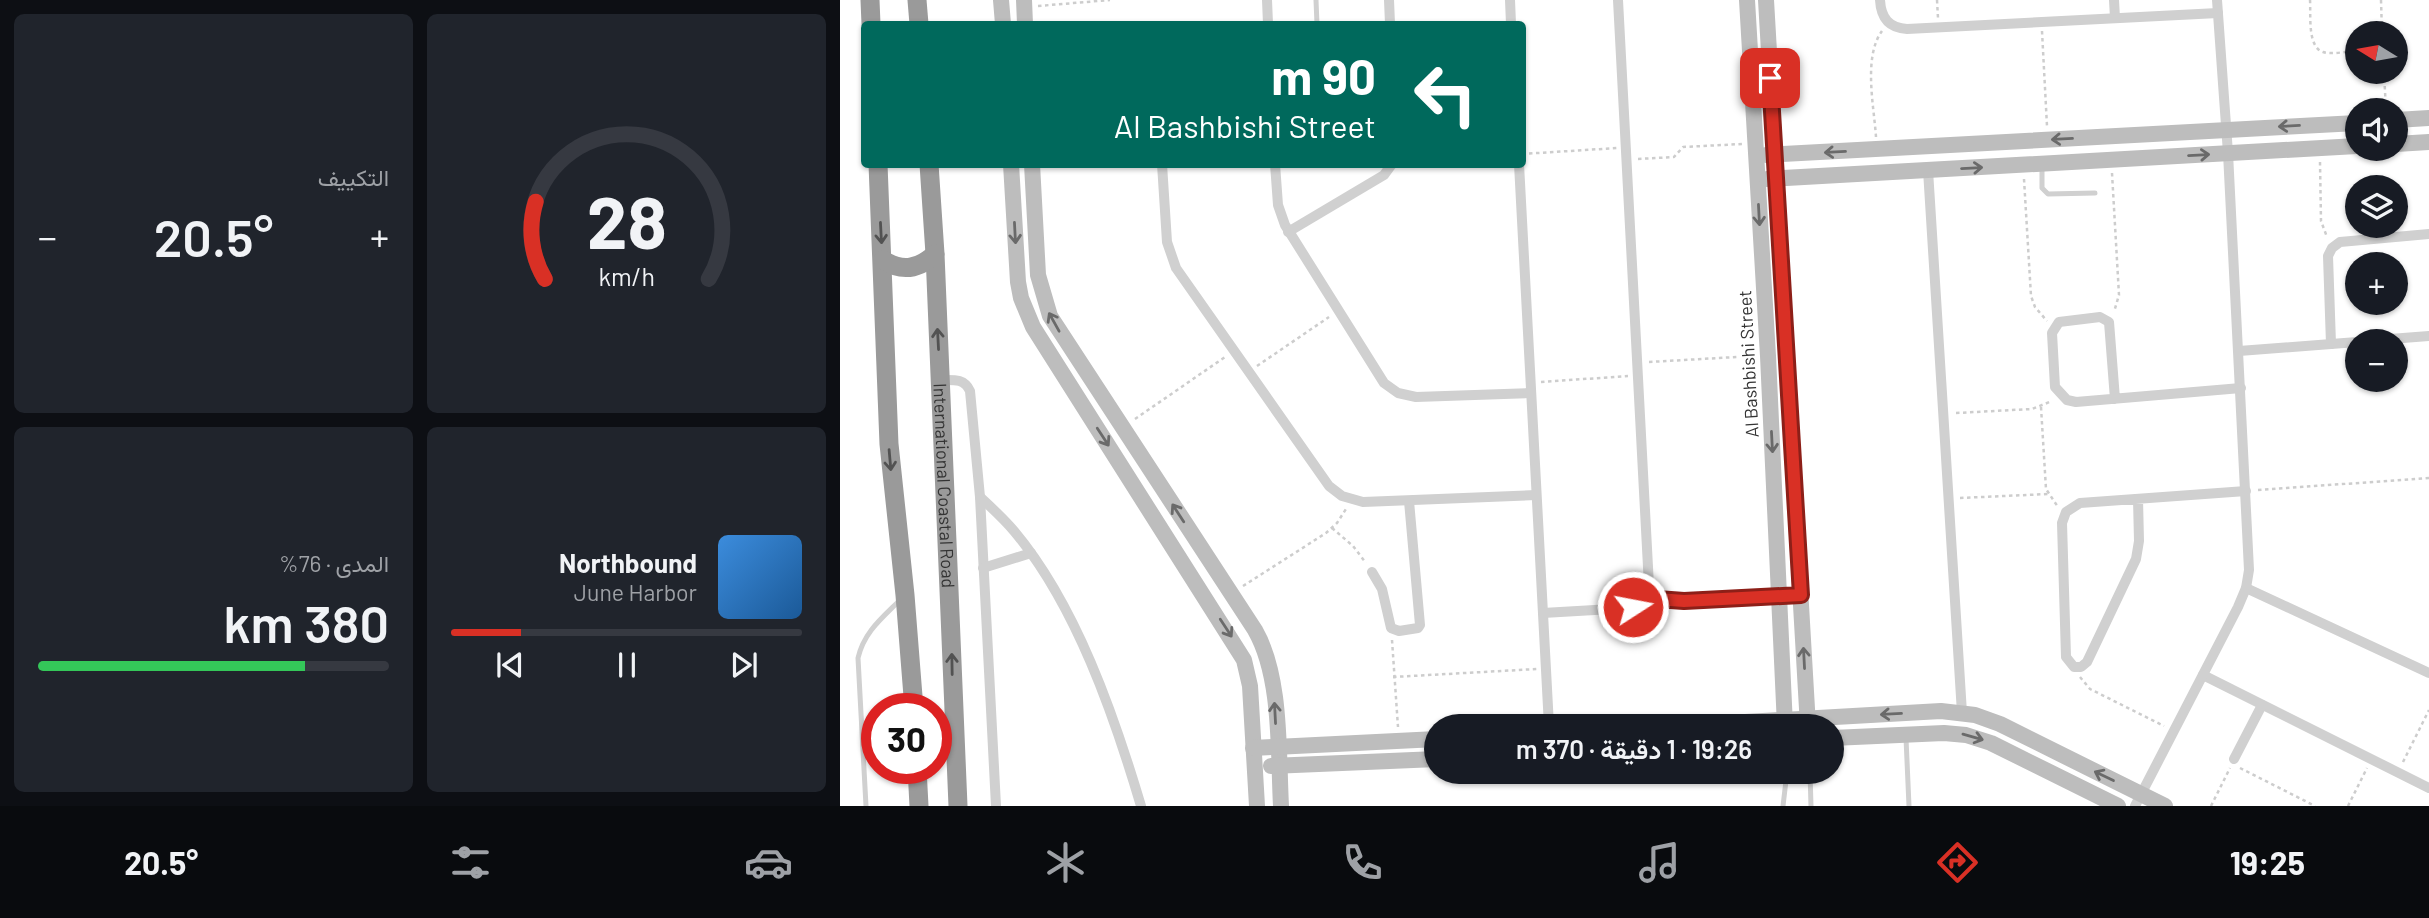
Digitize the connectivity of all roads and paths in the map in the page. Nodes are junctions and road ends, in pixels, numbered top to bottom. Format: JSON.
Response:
{"nodes":[{"id":1,"x":870,"y":0,"type":"edge"},
{"id":2,"x":917,"y":0,"type":"edge"},
{"id":3,"x":1001,"y":0,"type":"edge"},
{"id":4,"x":1110,"y":0,"type":"edge"},
{"id":5,"x":1267,"y":0,"type":"edge"},
{"id":6,"x":1316,"y":0,"type":"edge"},
{"id":7,"x":1389,"y":0,"type":"edge"},
{"id":8,"x":1510,"y":0,"type":"edge"},
{"id":9,"x":1618,"y":0,"type":"edge"},
{"id":10,"x":1746,"y":0,"type":"edge"},
{"id":11,"x":1766,"y":0,"type":"edge"},
{"id":12,"x":1880,"y":0,"type":"edge"},
{"id":13,"x":1937,"y":0,"type":"edge"},
{"id":14,"x":2114,"y":0,"type":"edge"},
{"id":15,"x":2217,"y":0,"type":"edge"},
{"id":16,"x":2310,"y":0,"type":"edge"},
{"id":17,"x":2381,"y":0,"type":"edge"},
{"id":18,"x":1024,"y":3,"type":"edge"},
{"id":19,"x":2218,"y":13,"type":"junction"},
{"id":20,"x":2115,"y":18,"type":"junction"},
{"id":21,"x":871,"y":21,"type":"edge"},
{"id":22,"x":919,"y":21,"type":"edge"},
{"id":23,"x":1003,"y":21,"type":"edge"},
{"id":24,"x":1025,"y":21,"type":"edge"},
{"id":25,"x":1268,"y":21,"type":"edge"},
{"id":26,"x":1317,"y":21,"type":"edge"},
{"id":27,"x":1390,"y":21,"type":"edge"},
{"id":28,"x":1511,"y":21,"type":"edge"},
{"id":29,"x":2382,"y":21,"type":"edge"},
{"id":30,"x":2042,"y":22,"type":"junction"},
{"id":31,"x":1889,"y":23,"type":"junction"},
{"id":32,"x":1938,"y":28,"type":"junction"},
{"id":33,"x":2345,"y":51,"type":"edge"},
{"id":34,"x":2429,"y":118,"type":"edge"},
{"id":35,"x":2408,"y":119,"type":"edge"},
{"id":36,"x":2345,"y":123,"type":"edge"},
{"id":37,"x":2226,"y":130,"type":"junction"},
{"id":38,"x":2048,"y":140,"type":"junction"},
{"id":39,"x":2429,"y":142,"type":"edge"},
{"id":40,"x":2408,"y":143,"type":"edge"},
{"id":41,"x":2345,"y":147,"type":"edge"},
{"id":42,"x":2320,"y":148,"type":"junction"},
{"id":43,"x":1877,"y":149,"type":"junction"},
{"id":44,"x":1756,"y":150,"type":"junction"},
{"id":45,"x":1627,"y":153,"type":"junction"},
{"id":46,"x":2228,"y":153,"type":"junction"},
{"id":47,"x":1526,"y":154,"type":"edge"},
{"id":48,"x":1775,"y":155,"type":"junction"},
{"id":49,"x":2111,"y":160,"type":"junction"},
{"id":50,"x":2042,"y":164,"type":"junction"},
{"id":51,"x":2023,"y":165,"type":"junction"},
{"id":52,"x":878,"y":168,"type":"edge"},
{"id":53,"x":929,"y":168,"type":"edge"},
{"id":54,"x":1011,"y":168,"type":"edge"},
{"id":55,"x":1032,"y":168,"type":"edge"},
{"id":56,"x":1162,"y":168,"type":"edge"},
{"id":57,"x":1275,"y":168,"type":"edge"},
{"id":58,"x":1389,"y":168,"type":"edge"},
{"id":59,"x":1519,"y":168,"type":"edge"},
{"id":60,"x":1928,"y":170,"type":"junction"},
{"id":61,"x":1776,"y":178,"type":"junction"},
{"id":62,"x":1757,"y":180,"type":"junction"},
{"id":63,"x":2095,"y":193,"type":"dead end"},
{"id":64,"x":1288,"y":232,"type":"junction"},
{"id":65,"x":2429,"y":234,"type":"edge"},
{"id":66,"x":2334,"y":245,"type":"junction"},
{"id":67,"x":935,"y":254,"type":"junction"},
{"id":68,"x":883,"y":260,"type":"junction"},
{"id":69,"x":1338,"y":311,"type":"junction"},
{"id":70,"x":2106,"y":319,"type":"junction"},
{"id":71,"x":2055,"y":326,"type":"junction"},
{"id":72,"x":2429,"y":336,"type":"edge"},
{"id":73,"x":2408,"y":338,"type":"edge"},
{"id":74,"x":2345,"y":343,"type":"edge"},
{"id":75,"x":2332,"y":344,"type":"junction"},
{"id":76,"x":1233,"y":351,"type":"junction"},
{"id":77,"x":2239,"y":351,"type":"junction"},
{"id":78,"x":1768,"y":356,"type":"junction"},
{"id":79,"x":1639,"y":362,"type":"junction"},
{"id":80,"x":1248,"y":372,"type":"junction"},
{"id":81,"x":1639,"y":375,"type":"junction"},
{"id":82,"x":940,"y":380,"type":"junction"},
{"id":83,"x":1531,"y":388,"type":"junction"},
{"id":84,"x":2241,"y":388,"type":"junction"},
{"id":85,"x":2060,"y":395,"type":"junction"},
{"id":86,"x":2115,"y":399,"type":"junction"},
{"id":87,"x":2040,"y":407,"type":"junction"},
{"id":88,"x":1944,"y":413,"type":"junction"},
{"id":89,"x":1122,"y":428,"type":"junction"},
{"id":90,"x":2429,"y":478,"type":"edge"},
{"id":91,"x":2246,"y":491,"type":"junction"},
{"id":92,"x":2048,"y":494,"type":"junction"},
{"id":93,"x":1536,"y":495,"type":"junction"},
{"id":94,"x":980,"y":497,"type":"junction"},
{"id":95,"x":1349,"y":499,"type":"junction"},
{"id":96,"x":1949,"y":499,"type":"junction"},
{"id":97,"x":2138,"y":499,"type":"junction"},
{"id":98,"x":1409,"y":501,"type":"junction"},
{"id":99,"x":2066,"y":512,"type":"junction"},
{"id":100,"x":1332,"y":528,"type":"junction"},
{"id":101,"x":1031,"y":553,"type":"junction"},
{"id":102,"x":984,"y":568,"type":"junction"},
{"id":103,"x":1372,"y":572,"type":"joint"},
{"id":104,"x":2246,"y":588,"type":"junction"},
{"id":105,"x":1231,"y":593,"type":"junction"},
{"id":106,"x":905,"y":595,"type":"junction"},
{"id":107,"x":1801,"y":595,"type":"junction"},
{"id":108,"x":1779,"y":596,"type":"junction"},
{"id":109,"x":1644,"y":598,"type":"junction"},
{"id":110,"x":1543,"y":613,"type":"junction"},
{"id":111,"x":1394,"y":629,"type":"junction"},
{"id":112,"x":2077,"y":667,"type":"junction"},
{"id":113,"x":1546,"y":668,"type":"junction"},
{"id":114,"x":2429,"y":673,"type":"edge"},
{"id":115,"x":2203,"y":675,"type":"junction"},
{"id":116,"x":1393,"y":677,"type":"junction"},
{"id":117,"x":913,"y":693,"type":"edge"},
{"id":118,"x":2262,"y":705,"type":"junction"},
{"id":119,"x":2429,"y":710,"type":"edge"},
{"id":120,"x":1962,"y":713,"type":"junction"},
{"id":121,"x":1548,"y":714,"type":"edge"},
{"id":122,"x":1785,"y":714,"type":"edge"},
{"id":123,"x":1808,"y":714,"type":"edge"},
{"id":124,"x":1844,"y":719,"type":"edge"},
{"id":125,"x":2174,"y":731,"type":"junction"},
{"id":126,"x":1906,"y":734,"type":"junction"},
{"id":127,"x":1844,"y":737,"type":"edge"},
{"id":128,"x":1424,"y":739,"type":"edge"},
{"id":129,"x":1400,"y":740,"type":"junction"},
{"id":130,"x":1277,"y":747,"type":"junction"},
{"id":131,"x":1253,"y":748,"type":"junction"},
{"id":132,"x":1424,"y":759,"type":"edge"},
{"id":133,"x":2234,"y":759,"type":"dead end"},
{"id":134,"x":2372,"y":759,"type":"junction"},
{"id":135,"x":1279,"y":766,"type":"junction"},
{"id":136,"x":1254,"y":767,"type":"junction"},
{"id":137,"x":2398,"y":772,"type":"junction"},
{"id":138,"x":918,"y":784,"type":"edge"},
{"id":139,"x":1786,"y":784,"type":"edge"},
{"id":140,"x":1810,"y":784,"type":"edge"},
{"id":141,"x":2429,"y":788,"type":"edge"},
{"id":142,"x":2138,"y":800,"type":"edge"},
{"id":143,"x":866,"y":806,"type":"edge"},
{"id":144,"x":919,"y":806,"type":"edge"},
{"id":145,"x":958,"y":806,"type":"edge"},
{"id":146,"x":996,"y":806,"type":"edge"},
{"id":147,"x":1142,"y":806,"type":"edge"},
{"id":148,"x":1257,"y":806,"type":"edge"},
{"id":149,"x":1281,"y":806,"type":"edge"},
{"id":150,"x":1783,"y":806,"type":"edge"},
{"id":151,"x":1811,"y":806,"type":"edge"},
{"id":152,"x":1909,"y":806,"type":"edge"},
{"id":153,"x":2118,"y":806,"type":"edge"},
{"id":154,"x":2165,"y":806,"type":"edge"},
{"id":155,"x":2211,"y":806,"type":"edge"},
{"id":156,"x":2315,"y":806,"type":"edge"},
{"id":157,"x":2348,"y":806,"type":"edge"}],
"edges":[{"from":1,"to":21,"type":"highway"},
{"from":2,"to":22,"type":"highway"},
{"from":3,"to":23,"type":"street"},
{"from":4,"to":18,"type":"path"},
{"from":5,"to":25,"type":"street"},
{"from":6,"to":26,"type":"lane"},
{"from":7,"to":27,"type":"street"},
{"from":8,"to":28,"type":"street"},
{"from":9,"to":45,"type":"street"},
{"from":10,"to":44,"type":"street","name":"Al Bashbishi Street"},
{"from":11,"to":48,"type":"street"},
{"from":12,"to":31,"type":"street"},
{"from":13,"to":32,"type":"path"},
{"from":14,"to":20,"type":"street"},
{"from":15,"to":19,"type":"street"},
{"from":16,"to":33,"type":"path"},
{"from":17,"to":29,"type":"path"},
{"from":18,"to":24,"type":"street"},
{"from":19,"to":20,"type":"street"},
{"from":19,"to":37,"type":"street"},
{"from":20,"to":30,"type":"street"},
{"from":30,"to":32,"type":"street"},
{"from":30,"to":38,"type":"path"},
{"from":31,"to":32,"type":"street"},
{"from":31,"to":43,"type":"path"},
{"from":34,"to":35,"type":"street"},
{"from":36,"to":37,"type":"street","one_way":true},
{"from":37,"to":38,"type":"street","one_way":true},
{"from":37,"to":46,"type":"street"},
{"from":38,"to":43,"type":"street"},
{"from":39,"to":40,"type":"street"},
{"from":41,"to":42,"type":"street"},
{"from":42,"to":46,"type":"street"},
{"from":42,"to":66,"type":"path"},
{"from":43,"to":48,"type":"street","one_way":true},
{"from":44,"to":45,"type":"path"},
{"from":44,"to":48,"type":"street"},
{"from":44,"to":62,"type":"street","name":"Al Bashbishi Street"},
{"from":45,"to":47,"type":"path"},
{"from":45,"to":79,"type":"street"},
{"from":49,"to":46,"type":"street","one_way":true},
{"from":46,"to":77,"type":"street"},
{"from":48,"to":61,"type":"street"},
{"from":49,"to":50,"type":"street"},
{"from":49,"to":70,"type":"path"},
{"from":50,"to":51,"type":"street"},
{"from":50,"to":63,"type":"lane"},
{"from":60,"to":51,"type":"street","one_way":true},
{"from":51,"to":71,"type":"path"},
{"from":52,"to":68,"type":"highway","one_way":true},
{"from":53,"to":67,"type":"highway","name":"International Coastal Road"},
{"from":54,"to":131,"type":"street","one_way":true},
{"from":89,"to":55,"type":"street","one_way":true},
{"from":56,"to":76,"type":"street"},
{"from":57,"to":64,"type":"street"},
{"from":58,"to":64,"type":"street"},
{"from":59,"to":83,"type":"street"},
{"from":60,"to":61,"type":"street"},
{"from":60,"to":88,"type":"street"},
{"from":61,"to":62,"type":"street"},
{"from":61,"to":107,"type":"street"},
{"from":62,"to":78,"type":"street","name":"Al Bashbishi Street","one_way":true},
{"from":64,"to":69,"type":"street"},
{"from":65,"to":66,"type":"street"},
{"from":66,"to":75,"type":"street"},
{"from":67,"to":68,"type":"highway"},
{"from":82,"to":67,"type":"highway","name":"International Coastal Road","one_way":true},
{"from":68,"to":106,"type":"highway","one_way":true},
{"from":69,"to":80,"type":"path"},
{"from":69,"to":83,"type":"street"},
{"from":70,"to":71,"type":"street"},
{"from":70,"to":86,"type":"street"},
{"from":71,"to":85,"type":"street"},
{"from":72,"to":73,"type":"street"},
{"from":74,"to":75,"type":"street"},
{"from":75,"to":77,"type":"street"},
{"from":76,"to":80,"type":"street"},
{"from":76,"to":89,"type":"path"},
{"from":77,"to":84,"type":"street"},
{"from":78,"to":79,"type":"path"},
{"from":78,"to":108,"type":"street","name":"Al Bashbishi Street","one_way":true},
{"from":79,"to":81,"type":"street"},
{"from":80,"to":95,"type":"street"},
{"from":81,"to":83,"type":"path"},
{"from":81,"to":109,"type":"street"},
{"from":82,"to":94,"type":"street"},
{"from":145,"to":82,"type":"highway","name":"International Coastal Road","one_way":true},
{"from":83,"to":93,"type":"street"},
{"from":84,"to":86,"type":"street"},
{"from":84,"to":91,"type":"street"},
{"from":85,"to":86,"type":"street"},
{"from":85,"to":87,"type":"path"},
{"from":87,"to":88,"type":"path"},
{"from":87,"to":92,"type":"path"},
{"from":88,"to":96,"type":"street"},
{"from":105,"to":89,"type":"street","one_way":true},
{"from":90,"to":91,"type":"path"},
{"from":91,"to":97,"type":"street"},
{"from":91,"to":104,"type":"street"},
{"from":92,"to":96,"type":"path"},
{"from":92,"to":99,"type":"path"},
{"from":93,"to":98,"type":"street"},
{"from":93,"to":110,"type":"street"},
{"from":94,"to":101,"type":"street"},
{"from":94,"to":102,"type":"street"},
{"from":95,"to":98,"type":"street"},
{"from":95,"to":100,"type":"path"},
{"from":96,"to":120,"type":"street"},
{"from":97,"to":99,"type":"street"},
{"from":97,"to":112,"type":"street"},
{"from":98,"to":111,"type":"street"},
{"from":99,"to":112,"type":"street"},
{"from":100,"to":103,"type":"path"},
{"from":100,"to":105,"type":"path"},
{"from":101,"to":102,"type":"street"},
{"from":101,"to":147,"type":"street"},
{"from":102,"to":146,"type":"street"},
{"from":103,"to":111,"type":"street"},
{"from":104,"to":114,"type":"street"},
{"from":104,"to":115,"type":"street"},
{"from":130,"to":105,"type":"street","one_way":true},
{"from":106,"to":117,"type":"highway"},
{"from":106,"to":143,"type":"lane"},
{"from":107,"to":108,"type":"street"},
{"from":123,"to":107,"type":"street","one_way":true},
{"from":108,"to":109,"type":"lane"},
{"from":108,"to":122,"type":"street","name":"Al Bashbishi Street"},
{"from":109,"to":110,"type":"street"},
{"from":110,"to":113,"type":"street"},
{"from":111,"to":116,"type":"path"},
{"from":112,"to":125,"type":"path"},
{"from":113,"to":116,"type":"path"},
{"from":113,"to":121,"type":"street"},
{"from":115,"to":118,"type":"street"},
{"from":115,"to":125,"type":"street"},
{"from":116,"to":129,"type":"path"},
{"from":118,"to":133,"type":"street"},
{"from":118,"to":134,"type":"street"},
{"from":119,"to":137,"type":"path"},
{"from":120,"to":124,"type":"street","one_way":true},
{"from":142,"to":120,"type":"street","one_way":true},
{"from":125,"to":142,"type":"street"},
{"from":126,"to":127,"type":"street"},
{"from":126,"to":152,"type":"lane"},
{"from":126,"to":153,"type":"street","one_way":true},
{"from":128,"to":129,"type":"street"},
{"from":129,"to":130,"type":"street"},
{"from":130,"to":131,"type":"street"},
{"from":130,"to":135,"type":"street"},
{"from":131,"to":136,"type":"street"},
{"from":132,"to":135,"type":"street"},
{"from":134,"to":137,"type":"street"},
{"from":134,"to":157,"type":"path"},
{"from":135,"to":136,"type":"street"},
{"from":135,"to":149,"type":"street"},
{"from":136,"to":148,"type":"street"},
{"from":137,"to":141,"type":"street"},
{"from":138,"to":144,"type":"highway"},
{"from":139,"to":150,"type":"lane"},
{"from":140,"to":151,"type":"lane"},
{"from":142,"to":154,"type":"street"},
{"from":155,"to":156,"type":"path"}]}
